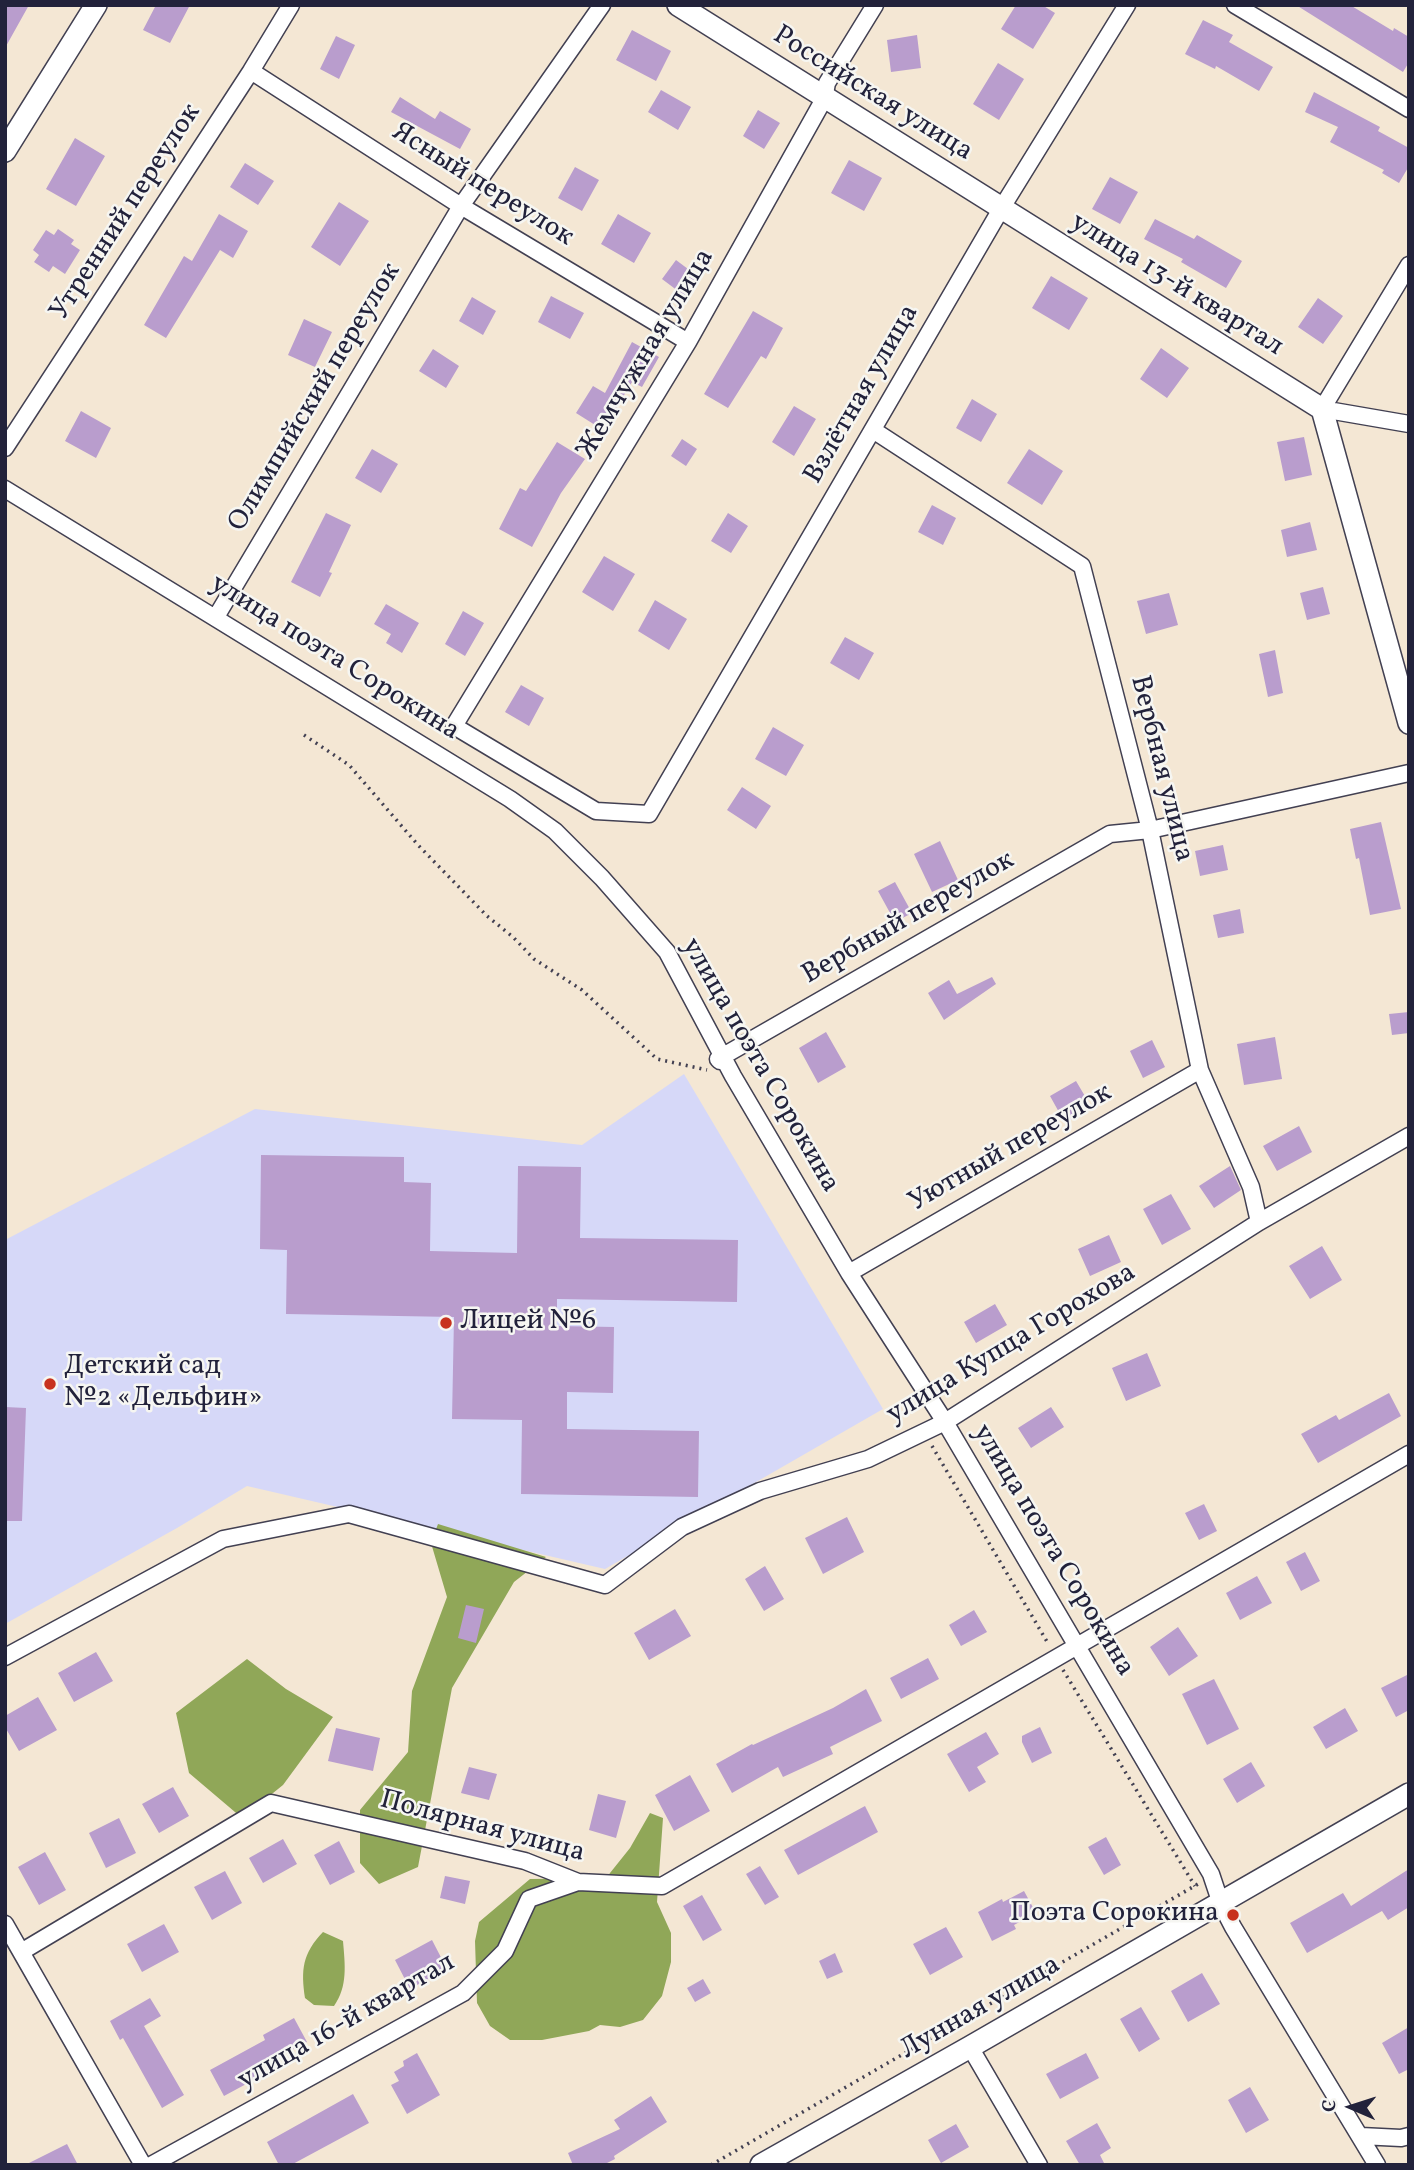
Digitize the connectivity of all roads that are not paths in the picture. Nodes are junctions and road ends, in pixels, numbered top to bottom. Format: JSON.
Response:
{"nodes":[{"id":1,"x":96,"y":5,"type":"edge"},
{"id":2,"x":291,"y":5,"type":"edge"},
{"id":3,"x":602,"y":5,"type":"edge"},
{"id":4,"x":678,"y":5,"type":"edge"},
{"id":5,"x":875,"y":5,"type":"edge"},
{"id":6,"x":1128,"y":5,"type":"edge"},
{"id":7,"x":1235,"y":5,"type":"edge"},
{"id":8,"x":251,"y":71,"type":"junction"},
{"id":9,"x":824,"y":99,"type":"junction"},
{"id":10,"x":1409,"y":109,"type":"edge"},
{"id":11,"x":5,"y":150,"type":"edge"},
{"id":12,"x":461,"y":206,"type":"junction"},
{"id":13,"x":1001,"y":209,"type":"junction"},
{"id":14,"x":1409,"y":265,"type":"edge"},
{"id":15,"x":688,"y":342,"type":"junction"},
{"id":16,"x":1322,"y":409,"type":"junction"},
{"id":17,"x":1409,"y":424,"type":"edge"},
{"id":18,"x":873,"y":430,"type":"junction"},
{"id":19,"x":5,"y":448,"type":"edge"},
{"id":20,"x":5,"y":489,"type":"edge"},
{"id":21,"x":216,"y":617,"type":"junction"},
{"id":22,"x":1409,"y":723,"type":"edge"},
{"id":23,"x":1409,"y":773,"type":"edge"},
{"id":24,"x":649,"y":814,"type":"joint"},
{"id":25,"x":1150,"y":830,"type":"junction"},
{"id":26,"x":1200,"y":1070,"type":"junction"},
{"id":27,"x":733,"y":1076,"type":"junction"},
{"id":28,"x":1409,"y":1136,"type":"edge"},
{"id":29,"x":1259,"y":1222,"type":"junction"},
{"id":30,"x":849,"y":1273,"type":"junction"},
{"id":31,"x":946,"y":1422,"type":"junction"},
{"id":32,"x":1409,"y":1454,"type":"edge"},
{"id":33,"x":1077,"y":1644,"type":"junction"},
{"id":34,"x":5,"y":1657,"type":"edge"},
{"id":35,"x":1409,"y":1794,"type":"edge"},
{"id":36,"x":578,"y":1882,"type":"junction"},
{"id":37,"x":1221,"y":1904,"type":"junction"},
{"id":38,"x":5,"y":1924,"type":"edge"},
{"id":39,"x":21,"y":1952,"type":"junction"},
{"id":40,"x":970,"y":2048,"type":"junction"},
{"id":41,"x":1361,"y":2136,"type":"junction"},
{"id":42,"x":1409,"y":2136,"type":"edge"},
{"id":43,"x":143,"y":2165,"type":"edge"},
{"id":44,"x":151,"y":2165,"type":"edge"},
{"id":45,"x":761,"y":2165,"type":"edge"},
{"id":46,"x":1039,"y":2165,"type":"edge"},
{"id":47,"x":1377,"y":2165,"type":"edge"}],
"edges":[{"from":1,"to":11,"type":"street"},
{"from":2,"to":8,"type":"street","name":"Утренний переулок"},
{"from":3,"to":12,"type":"street","name":"Олимпийский переулок"},
{"from":4,"to":9,"type":"street","name":"Российская улица"},
{"from":5,"to":9,"type":"street","name":"Жемчужная улица"},
{"from":6,"to":13,"type":"street","name":"Взлётная улица"},
{"from":7,"to":10,"type":"street"},
{"from":8,"to":12,"type":"street","name":"Ясный переулок"},
{"from":8,"to":19,"type":"street","name":"Утренний переулок"},
{"from":9,"to":13,"type":"street","name":"Российская улица"},
{"from":9,"to":15,"type":"street","name":"Жемчужная улица"},
{"from":12,"to":15,"type":"street","name":"Ясный переулок"},
{"from":12,"to":21,"type":"street","name":"Олимпийский переулок"},
{"from":13,"to":16,"type":"street","name":"улица 13-й квартал"},
{"from":13,"to":18,"type":"street","name":"Взлётная улица"},
{"from":14,"to":16,"type":"street"},
{"from":15,"to":24,"type":"street","name":"Жемчужная улица"},
{"from":16,"to":17,"type":"street"},
{"from":16,"to":22,"type":"street"},
{"from":18,"to":24,"type":"street","name":"Взлётная улица"},
{"from":18,"to":25,"type":"street","name":"Вербная улица"},
{"from":20,"to":21,"type":"street","name":"улица поэта Сорокина"},
{"from":21,"to":27,"type":"street","name":"улица поэта Сорокина"},
{"from":23,"to":25,"type":"street"},
{"from":25,"to":26,"type":"street","name":"Вербная улица"},
{"from":25,"to":27,"type":"street","name":"Вербный переулок"},
{"from":26,"to":29,"type":"street","name":"Вербная улица"},
{"from":26,"to":30,"type":"street","name":"Уютный переулок"},
{"from":27,"to":30,"type":"street","name":"улица поэта Сорокина"},
{"from":28,"to":29,"type":"street","name":"улица Купца Горохова"},
{"from":29,"to":31,"type":"street","name":"улица Купца Горохова"},
{"from":30,"to":31,"type":"street","name":"улица поэта Сорокина"},
{"from":31,"to":33,"type":"street","name":"улица поэта Сорокина"},
{"from":31,"to":34,"type":"street","name":"улица Купца Горохова"},
{"from":32,"to":33,"type":"street","name":"Полярная улица"},
{"from":33,"to":36,"type":"street","name":"Полярная улица"},
{"from":33,"to":37,"type":"street","name":"улица поэта Сорокина"},
{"from":35,"to":37,"type":"street","name":"Лунная улица"},
{"from":36,"to":39,"type":"street","name":"Полярная улица"},
{"from":36,"to":44,"type":"street","name":"улица 16-й квартал"},
{"from":37,"to":40,"type":"street","name":"Лунная улица"},
{"from":37,"to":41,"type":"street","name":"улица поэта Сорокина"},
{"from":38,"to":39,"type":"street"},
{"from":39,"to":43,"type":"street"},
{"from":40,"to":45,"type":"street","name":"Лунная улица"},
{"from":40,"to":46,"type":"street"},
{"from":41,"to":42,"type":"street"},
{"from":41,"to":47,"type":"street","name":"улица поэта Сорокина"}]}
